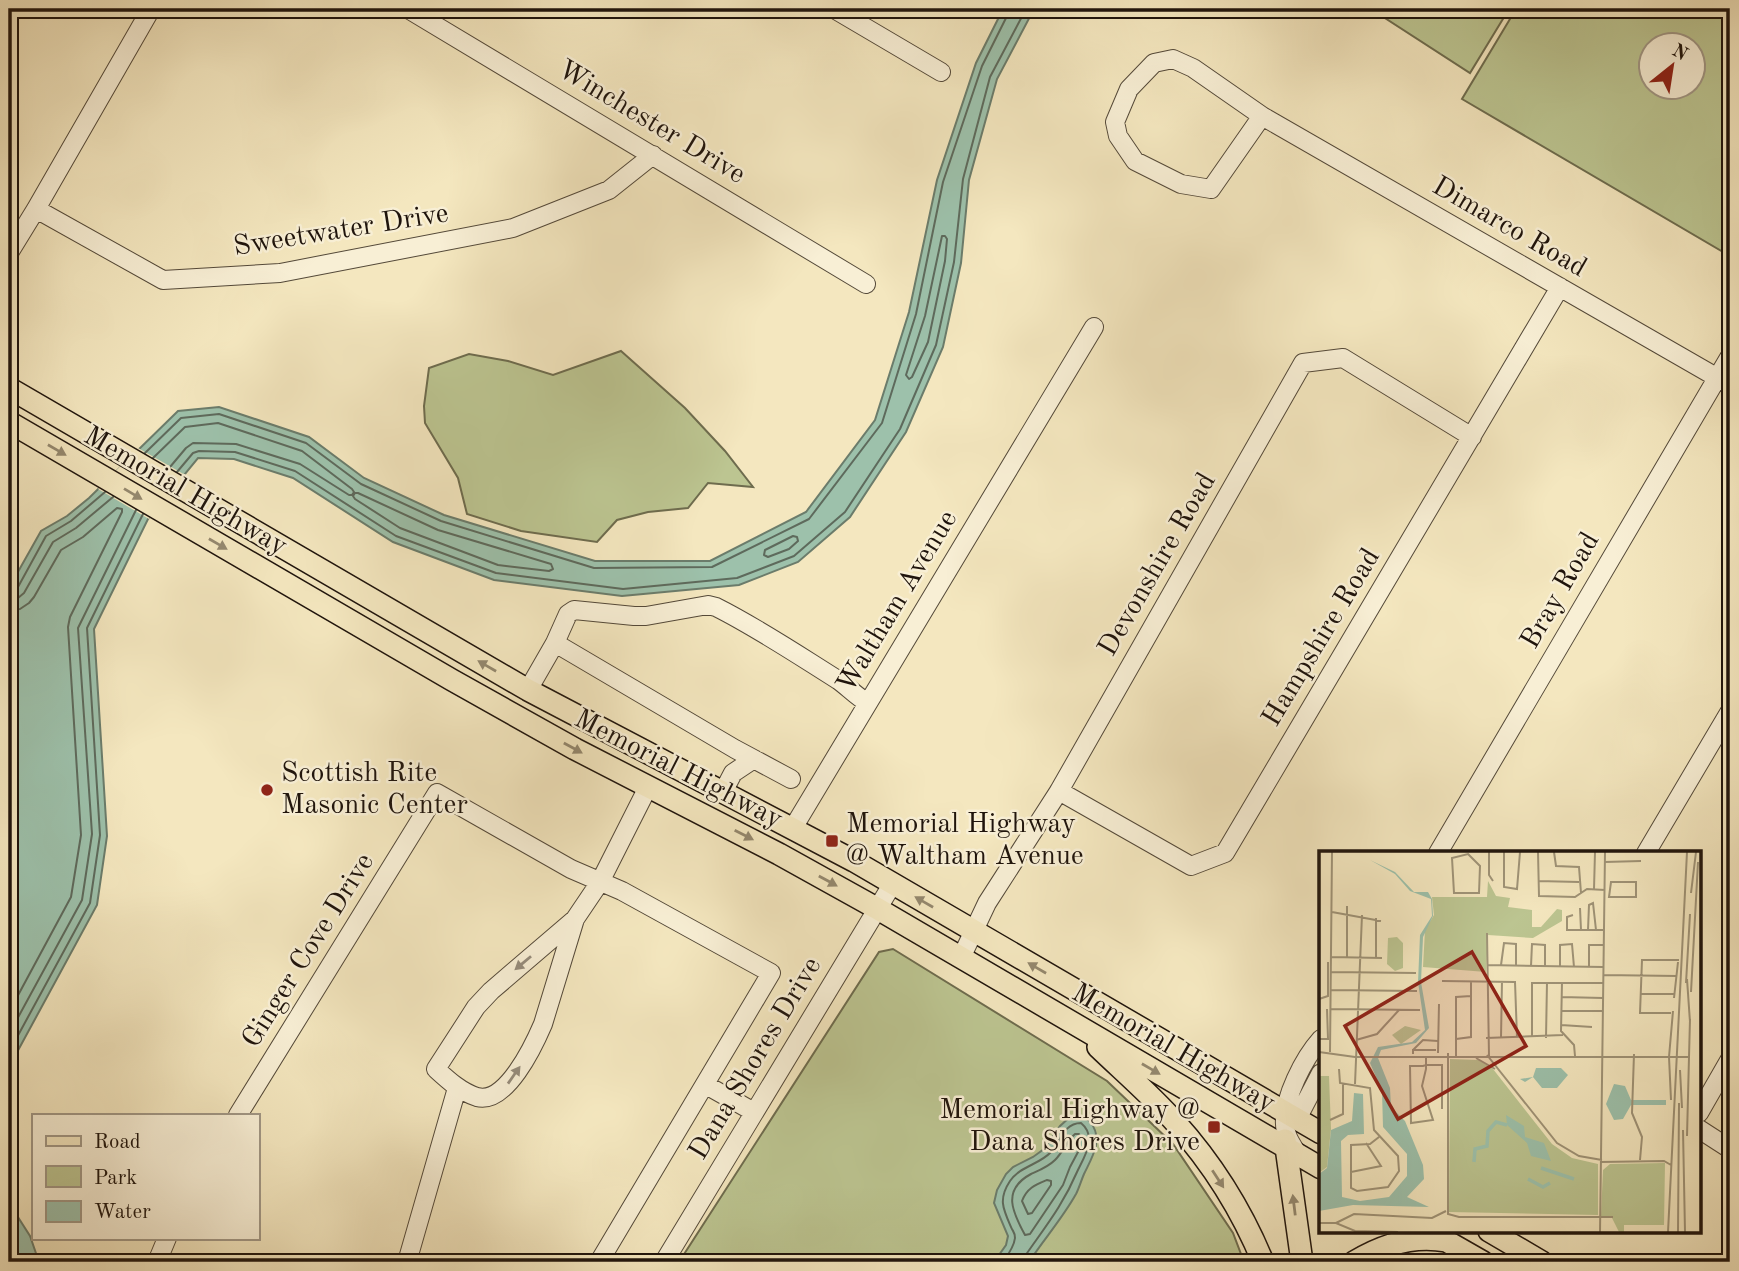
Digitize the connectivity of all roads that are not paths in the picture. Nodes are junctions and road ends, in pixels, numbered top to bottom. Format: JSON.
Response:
{"nodes":[{"id":1,"x":151,"y":9,"type":"edge"},
{"id":2,"x":408,"y":9,"type":"edge"},
{"id":3,"x":834,"y":9,"type":"edge"},
{"id":4,"x":941,"y":72,"type":"dead end"},
{"id":5,"x":1262,"y":116,"type":"junction"},
{"id":6,"x":653,"y":155,"type":"junction"},
{"id":7,"x":36,"y":209,"type":"junction"},
{"id":8,"x":9,"y":253,"type":"edge"},
{"id":9,"x":866,"y":284,"type":"dead end"},
{"id":10,"x":1560,"y":287,"type":"junction"},
{"id":11,"x":1094,"y":327,"type":"dead end"},
{"id":12,"x":1730,"y":356,"type":"edge"},
{"id":13,"x":1724,"y":381,"type":"edge"},
{"id":14,"x":9,"y":388,"type":"edge"},
{"id":15,"x":9,"y":422,"type":"edge"},
{"id":16,"x":1472,"y":437,"type":"junction"},
{"id":17,"x":555,"y":643,"type":"junction"},
{"id":18,"x":528,"y":690,"type":"junction"},
{"id":19,"x":868,"y":703,"type":"junction"},
{"id":20,"x":1730,"y":711,"type":"edge"},
{"id":21,"x":514,"y":715,"type":"junction"},
{"id":22,"x":735,"y":749,"type":"junction"},
{"id":23,"x":754,"y":759,"type":"junction"},
{"id":24,"x":733,"y":773,"type":"junction"},
{"id":25,"x":791,"y":779,"type":"dead end"},
{"id":26,"x":648,"y":787,"type":"junction"},
{"id":27,"x":1059,"y":791,"type":"junction"},
{"id":28,"x":723,"y":792,"type":"junction"},
{"id":29,"x":793,"y":828,"type":"junction"},
{"id":30,"x":1439,"y":851,"type":"edge"},
{"id":31,"x":1647,"y":851,"type":"edge"},
{"id":32,"x":779,"y":854,"type":"junction"},
{"id":33,"x":600,"y":881,"type":"junction"},
{"id":34,"x":893,"y":883,"type":"junction"},
{"id":35,"x":878,"y":909,"type":"junction"},
{"id":36,"x":575,"y":919,"type":"junction"},
{"id":37,"x":974,"y":931,"type":"junction"},
{"id":38,"x":961,"y":958,"type":"junction"},
{"id":39,"x":1071,"y":1022,"type":"junction"},
{"id":40,"x":1319,"y":1042,"type":"edge"},
{"id":41,"x":1730,"y":1059,"type":"edge"},
{"id":42,"x":1319,"y":1076,"type":"edge"},
{"id":43,"x":706,"y":1085,"type":"junction"},
{"id":44,"x":457,"y":1087,"type":"junction"},
{"id":45,"x":1700,"y":1111,"type":"edge"},
{"id":46,"x":754,"y":1112,"type":"junction"},
{"id":47,"x":239,"y":1114,"type":"edge"},
{"id":48,"x":1235,"y":1118,"type":"junction"},
{"id":49,"x":1286,"y":1119,"type":"junction"},
{"id":50,"x":1700,"y":1130,"type":"edge"},
{"id":51,"x":1319,"y":1132,"type":"edge"},
{"id":52,"x":1730,"y":1149,"type":"edge"},
{"id":53,"x":1292,"y":1151,"type":"junction"},
{"id":54,"x":1319,"y":1167,"type":"edge"},
{"id":55,"x":1491,"y":1232,"type":"edge"},
{"id":56,"x":1438,"y":1236,"type":"edge"},
{"id":57,"x":166,"y":1240,"type":"edge"},
{"id":58,"x":1533,"y":1260,"type":"edge"},
{"id":59,"x":157,"y":1262,"type":"edge"},
{"id":60,"x":407,"y":1262,"type":"edge"},
{"id":61,"x":600,"y":1262,"type":"edge"},
{"id":62,"x":664,"y":1262,"type":"edge"},
{"id":63,"x":1262,"y":1262,"type":"edge"},
{"id":64,"x":1302,"y":1262,"type":"edge"},
{"id":65,"x":1354,"y":1262,"type":"edge"},
{"id":66,"x":1483,"y":1262,"type":"edge"}],
"edges":[{"from":1,"to":7,"type":"street"},
{"from":2,"to":6,"type":"street","name":"Winchester Drive"},
{"from":3,"to":4,"type":"street"},
{"from":5,"to":5,"type":"street","name":"Dimarco Road"},
{"from":5,"to":10,"type":"street","name":"Dimarco Road"},
{"from":6,"to":7,"type":"street","name":"Sweetwater Drive"},
{"from":6,"to":9,"type":"street","name":"Winchester Drive"},
{"from":7,"to":8,"type":"street"},
{"from":10,"to":13,"type":"street","name":"Dimarco Road"},
{"from":10,"to":16,"type":"street","name":"Hampshire Road"},
{"from":11,"to":19,"type":"street","name":"Waltham Avenue"},
{"from":12,"to":13,"type":"street","name":"Bray Road"},
{"from":13,"to":30,"type":"street","name":"Bray Road"},
{"from":18,"to":14,"type":"main road","name":"Memorial Highway","one_way":true},
{"from":15,"to":21,"type":"main road","name":"Memorial Highway","one_way":true},
{"from":16,"to":27,"type":"street","name":"Hampshire Road"},
{"from":16,"to":27,"type":"street","name":"Devonshire Road"},
{"from":17,"to":18,"type":"street"},
{"from":17,"to":19,"type":"street"},
{"from":17,"to":22,"type":"street"},
{"from":18,"to":21,"type":"main road"},
{"from":18,"to":28,"type":"main road","name":"Memorial Highway"},
{"from":19,"to":29,"type":"street","name":"Waltham Avenue"},
{"from":20,"to":31,"type":"street"},
{"from":21,"to":26,"type":"main road","name":"Memorial Highway","one_way":true},
{"from":22,"to":23,"type":"street"},
{"from":22,"to":24,"type":"street"},
{"from":23,"to":24,"type":"street"},
{"from":23,"to":25,"type":"street"},
{"from":24,"to":28,"type":"street"},
{"from":26,"to":32,"type":"main road","name":"Memorial Highway","one_way":true},
{"from":26,"to":33,"type":"street"},
{"from":27,"to":37,"type":"street","name":"Devonshire Road"},
{"from":28,"to":29,"type":"main road","name":"Memorial Highway"},
{"from":29,"to":32,"type":"main road"},
{"from":29,"to":34,"type":"main road","name":"Memorial Highway"},
{"from":32,"to":35,"type":"main road","name":"Memorial Highway","one_way":true},
{"from":33,"to":36,"type":"street"},
{"from":33,"to":43,"type":"street","name":"Ginger Cove Drive"},
{"from":33,"to":47,"type":"street","name":"Ginger Cove Drive"},
{"from":34,"to":35,"type":"street","name":"Dana Shores Drive"},
{"from":37,"to":34,"type":"main road","name":"Memorial Highway","one_way":true},
{"from":35,"to":38,"type":"main road","name":"Memorial Highway"},
{"from":35,"to":46,"type":"street","name":"Dana Shores Drive"},
{"from":36,"to":44,"type":"street","one_way":true},
{"from":44,"to":36,"type":"street","one_way":true},
{"from":37,"to":38,"type":"street","name":"Devonshire Road"},
{"from":49,"to":37,"type":"main road","name":"Memorial Highway","one_way":true},
{"from":38,"to":39,"type":"main road","name":"Memorial Highway"},
{"from":39,"to":48,"type":"main road","name":"Memorial Highway","one_way":true},
{"from":39,"to":63,"type":"main road","one_way":true},
{"from":40,"to":49,"type":"street"},
{"from":41,"to":45,"type":"street"},
{"from":42,"to":49,"type":"street"},
{"from":43,"to":46,"type":"street"},
{"from":43,"to":61,"type":"street","name":"Ginger Cove Drive"},
{"from":44,"to":60,"type":"street"},
{"from":46,"to":62,"type":"street","name":"Dana Shores Drive"},
{"from":48,"to":49,"type":"main road"},
{"from":48,"to":53,"type":"main road","name":"Memorial Highway"},
{"from":49,"to":51,"type":"main road","name":"Memorial Highway"},
{"from":49,"to":53,"type":"main road"},
{"from":50,"to":52,"type":"street"},
{"from":53,"to":54,"type":"main road","name":"Memorial Highway"},
{"from":64,"to":53,"type":"main road","one_way":true},
{"from":55,"to":58,"type":"main road"},
{"from":56,"to":65,"type":"main road"},
{"from":56,"to":66,"type":"main road"},
{"from":57,"to":59,"type":"street"}]}
